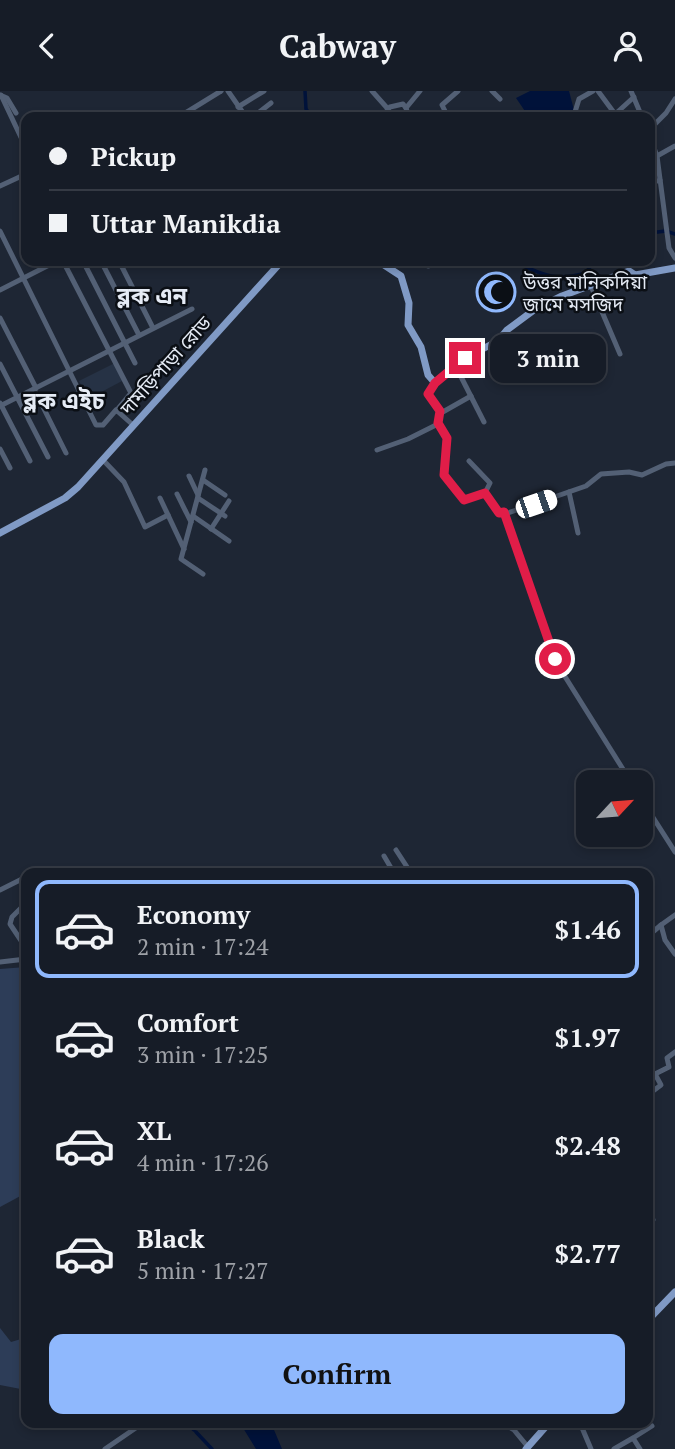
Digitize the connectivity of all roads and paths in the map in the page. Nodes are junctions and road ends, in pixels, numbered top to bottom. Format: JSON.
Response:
{"nodes":[{"id":1,"x":221,"y":91,"type":"edge"},
{"id":2,"x":228,"y":91,"type":"edge"},
{"id":3,"x":264,"y":91,"type":"edge"},
{"id":4,"x":372,"y":91,"type":"edge"},
{"id":5,"x":420,"y":91,"type":"edge"},
{"id":6,"x":458,"y":91,"type":"edge"},
{"id":7,"x":492,"y":91,"type":"edge"},
{"id":8,"x":596,"y":91,"type":"edge"},
{"id":9,"x":633,"y":94,"type":"edge"},
{"id":10,"x":0,"y":95,"type":"edge"},
{"id":11,"x":500,"y":99,"type":"dead end"},
{"id":12,"x":675,"y":99,"type":"edge"},
{"id":13,"x":271,"y":103,"type":"dead end"},
{"id":14,"x":238,"y":107,"type":"junction"},
{"id":15,"x":406,"y":108,"type":"junction"},
{"id":16,"x":388,"y":109,"type":"junction"},
{"id":17,"x":187,"y":112,"type":"dead end"},
{"id":18,"x":240,"y":112,"type":"edge"},
{"id":19,"x":259,"y":112,"type":"edge"},
{"id":20,"x":386,"y":112,"type":"edge"},
{"id":21,"x":407,"y":112,"type":"edge"},
{"id":22,"x":446,"y":112,"type":"edge"},
{"id":23,"x":575,"y":112,"type":"edge"},
{"id":24,"x":610,"y":112,"type":"edge"},
{"id":25,"x":617,"y":112,"type":"edge"},
{"id":26,"x":640,"y":112,"type":"edge"},
{"id":27,"x":16,"y":113,"type":"dead end"},
{"id":28,"x":655,"y":125,"type":"edge"},
{"id":29,"x":21,"y":138,"type":"edge"},
{"id":30,"x":675,"y":146,"type":"edge"},
{"id":31,"x":655,"y":150,"type":"edge"},
{"id":32,"x":657,"y":156,"type":"junction"},
{"id":33,"x":21,"y":176,"type":"edge"},
{"id":34,"x":660,"y":180,"type":"junction"},
{"id":35,"x":655,"y":182,"type":"edge"},
{"id":36,"x":0,"y":186,"type":"edge"},
{"id":37,"x":0,"y":231,"type":"edge"},
{"id":38,"x":675,"y":258,"type":"edge"},
{"id":39,"x":47,"y":266,"type":"edge"},
{"id":40,"x":66,"y":266,"type":"edge"},
{"id":41,"x":86,"y":266,"type":"edge"},
{"id":42,"x":104,"y":266,"type":"edge"},
{"id":43,"x":122,"y":266,"type":"edge"},
{"id":44,"x":277,"y":266,"type":"edge"},
{"id":45,"x":386,"y":266,"type":"edge"},
{"id":46,"x":675,"y":268,"type":"edge"},
{"id":47,"x":23,"y":278,"type":"junction"},
{"id":48,"x":591,"y":286,"type":"junction"},
{"id":49,"x":0,"y":290,"type":"edge"},
{"id":50,"x":192,"y":309,"type":"dead end"},
{"id":51,"x":0,"y":318,"type":"edge"},
{"id":52,"x":153,"y":328,"type":"junction"},
{"id":53,"x":139,"y":335,"type":"junction"},
{"id":54,"x":124,"y":342,"type":"junction"},
{"id":55,"x":109,"y":350,"type":"junction"},
{"id":56,"x":620,"y":354,"type":"dead end"},
{"id":57,"x":0,"y":363,"type":"edge"},
{"id":58,"x":135,"y":363,"type":"dead end"},
{"id":59,"x":455,"y":365,"type":"junction"},
{"id":60,"x":69,"y":370,"type":"junction"},
{"id":61,"x":435,"y":383,"type":"junction"},
{"id":62,"x":35,"y":388,"type":"junction"},
{"id":63,"x":471,"y":395,"type":"junction"},
{"id":64,"x":18,"y":397,"type":"junction"},
{"id":65,"x":0,"y":405,"type":"edge"},
{"id":66,"x":116,"y":411,"type":"junction"},
{"id":67,"x":441,"y":413,"type":"junction"},
{"id":68,"x":484,"y":422,"type":"dead end"},
{"id":69,"x":438,"y":424,"type":"junction"},
{"id":70,"x":133,"y":425,"type":"junction"},
{"id":71,"x":0,"y":449,"type":"edge"},
{"id":72,"x":377,"y":450,"type":"dead end"},
{"id":73,"x":66,"y":453,"type":"dead end"},
{"id":74,"x":48,"y":457,"type":"dead end"},
{"id":75,"x":103,"y":460,"type":"junction"},
{"id":76,"x":469,"y":460,"type":"dead end"},
{"id":77,"x":30,"y":461,"type":"dead end"},
{"id":78,"x":675,"y":463,"type":"edge"},
{"id":79,"x":10,"y":468,"type":"dead end"},
{"id":80,"x":205,"y":470,"type":"dead end"},
{"id":81,"x":188,"y":476,"type":"dead end"},
{"id":82,"x":203,"y":479,"type":"junction"},
{"id":83,"x":569,"y":492,"type":"junction"},
{"id":84,"x":485,"y":493,"type":"junction"},
{"id":85,"x":177,"y":494,"type":"dead end"},
{"id":86,"x":225,"y":495,"type":"dead end"},
{"id":87,"x":198,"y":497,"type":"junction"},
{"id":88,"x":160,"y":498,"type":"dead end"},
{"id":89,"x":229,"y":501,"type":"dead end"},
{"id":90,"x":505,"y":514,"type":"junction"},
{"id":91,"x":168,"y":515,"type":"junction"},
{"id":92,"x":223,"y":515,"type":"junction"},
{"id":93,"x":192,"y":519,"type":"junction"},
{"id":94,"x":211,"y":529,"type":"junction"},
{"id":95,"x":0,"y":533,"type":"edge"},
{"id":96,"x":578,"y":533,"type":"dead end"},
{"id":97,"x":229,"y":541,"type":"dead end"},
{"id":98,"x":184,"y":549,"type":"junction"},
{"id":99,"x":203,"y":574,"type":"dead end"},
{"id":100,"x":623,"y":770,"type":"edge"},
{"id":101,"x":653,"y":817,"type":"edge"},
{"id":102,"x":396,"y":850,"type":"dead end"},
{"id":103,"x":675,"y":852,"type":"edge"},
{"id":104,"x":384,"y":856,"type":"dead end"},
{"id":105,"x":391,"y":868,"type":"edge"},
{"id":106,"x":408,"y":868,"type":"edge"},
{"id":107,"x":21,"y":880,"type":"edge"},
{"id":108,"x":0,"y":890,"type":"edge"},
{"id":109,"x":21,"y":909,"type":"edge"},
{"id":110,"x":675,"y":915,"type":"edge"},
{"id":111,"x":661,"y":925,"type":"junction"},
{"id":112,"x":653,"y":932,"type":"edge"},
{"id":113,"x":21,"y":941,"type":"edge"},
{"id":114,"x":675,"y":954,"type":"edge"},
{"id":115,"x":21,"y":960,"type":"edge"},
{"id":116,"x":0,"y":962,"type":"edge"},
{"id":117,"x":675,"y":1052,"type":"edge"},
{"id":118,"x":655,"y":1074,"type":"joint"},
{"id":119,"x":653,"y":1091,"type":"edge"},
{"id":120,"x":675,"y":1292,"type":"edge"},
{"id":121,"x":653,"y":1315,"type":"edge"},
{"id":122,"x":136,"y":1428,"type":"edge"},
{"id":123,"x":511,"y":1428,"type":"edge"},
{"id":124,"x":545,"y":1428,"type":"edge"},
{"id":125,"x":582,"y":1428,"type":"edge"},
{"id":126,"x":649,"y":1428,"type":"edge"},
{"id":127,"x":633,"y":1438,"type":"junction"},
{"id":128,"x":527,"y":1448,"type":"edge"},
{"id":129,"x":106,"y":1449,"type":"edge"},
{"id":130,"x":591,"y":1449,"type":"edge"},
{"id":131,"x":614,"y":1449,"type":"edge"},
{"id":132,"x":640,"y":1449,"type":"edge"}],
"edges":[{"from":1,"to":17,"type":"street"},
{"from":2,"to":14,"type":"street"},
{"from":3,"to":14,"type":"street"},
{"from":4,"to":16,"type":"street"},
{"from":5,"to":15,"type":"street"},
{"from":6,"to":22,"type":"street"},
{"from":7,"to":11,"type":"street"},
{"from":8,"to":23,"type":"street"},
{"from":8,"to":24,"type":"street"},
{"from":9,"to":25,"type":"street"},
{"from":9,"to":26,"type":"street"},
{"from":10,"to":27,"type":"street"},
{"from":10,"to":29,"type":"street"},
{"from":12,"to":28,"type":"street"},
{"from":13,"to":19,"type":"street"},
{"from":14,"to":18,"type":"street"},
{"from":15,"to":16,"type":"street"},
{"from":15,"to":21,"type":"street"},
{"from":16,"to":20,"type":"street"},
{"from":30,"to":32,"type":"street"},
{"from":31,"to":32,"type":"street"},
{"from":32,"to":34,"type":"street"},
{"from":33,"to":36,"type":"street"},
{"from":34,"to":35,"type":"street"},
{"from":34,"to":38,"type":"street"},
{"from":37,"to":47,"type":"street"},
{"from":39,"to":47,"type":"street"},
{"from":40,"to":55,"type":"street"},
{"from":41,"to":54,"type":"street"},
{"from":42,"to":53,"type":"street"},
{"from":43,"to":52,"type":"street"},
{"from":44,"to":70,"type":"main road","name":"দামড়িপাড়া রোড"},
{"from":45,"to":61,"type":"main road"},
{"from":46,"to":48,"type":"main road"},
{"from":47,"to":49,"type":"street"},
{"from":47,"to":60,"type":"street"},
{"from":48,"to":56,"type":"street"},
{"from":48,"to":59,"type":"main road"},
{"from":50,"to":52,"type":"street"},
{"from":51,"to":62,"type":"street"},
{"from":52,"to":53,"type":"street"},
{"from":53,"to":54,"type":"street"},
{"from":54,"to":55,"type":"street"},
{"from":54,"to":58,"type":"street"},
{"from":55,"to":60,"type":"street"},
{"from":55,"to":66,"type":"street"},
{"from":57,"to":64,"type":"street"},
{"from":59,"to":61,"type":"main road"},
{"from":59,"to":63,"type":"street"},
{"from":60,"to":62,"type":"street"},
{"from":60,"to":66,"type":"street"},
{"from":61,"to":67,"type":"street"},
{"from":62,"to":64,"type":"street"},
{"from":62,"to":73,"type":"street"},
{"from":63,"to":67,"type":"street"},
{"from":63,"to":68,"type":"street"},
{"from":64,"to":65,"type":"street"},
{"from":64,"to":74,"type":"street"},
{"from":65,"to":77,"type":"street"},
{"from":66,"to":70,"type":"street"},
{"from":67,"to":69,"type":"street"},
{"from":69,"to":72,"type":"street"},
{"from":69,"to":84,"type":"street"},
{"from":70,"to":75,"type":"main road","name":"দামড়িপাড়া রোড"},
{"from":71,"to":79,"type":"street"},
{"from":75,"to":91,"type":"street"},
{"from":75,"to":95,"type":"main road","name":"দামড়িপাড়া রোড"},
{"from":76,"to":84,"type":"street"},
{"from":78,"to":83,"type":"street"},
{"from":80,"to":82,"type":"street"},
{"from":81,"to":87,"type":"street"},
{"from":82,"to":86,"type":"street"},
{"from":82,"to":87,"type":"street"},
{"from":83,"to":90,"type":"street"},
{"from":83,"to":96,"type":"street"},
{"from":84,"to":90,"type":"street"},
{"from":85,"to":93,"type":"street"},
{"from":87,"to":92,"type":"street"},
{"from":87,"to":93,"type":"street"},
{"from":88,"to":91,"type":"street"},
{"from":89,"to":92,"type":"street"},
{"from":90,"to":100,"type":"street"},
{"from":91,"to":98,"type":"street"},
{"from":92,"to":94,"type":"street"},
{"from":93,"to":94,"type":"street"},
{"from":93,"to":98,"type":"street"},
{"from":94,"to":97,"type":"street"},
{"from":98,"to":99,"type":"street"},
{"from":101,"to":103,"type":"street"},
{"from":102,"to":106,"type":"street"},
{"from":104,"to":105,"type":"street"},
{"from":107,"to":108,"type":"street"},
{"from":109,"to":113,"type":"street"},
{"from":110,"to":111,"type":"street"},
{"from":111,"to":112,"type":"street"},
{"from":111,"to":114,"type":"street"},
{"from":115,"to":116,"type":"street"},
{"from":117,"to":118,"type":"street"},
{"from":118,"to":119,"type":"street"},
{"from":120,"to":121,"type":"main road"},
{"from":122,"to":129,"type":"street"},
{"from":123,"to":128,"type":"street"},
{"from":124,"to":128,"type":"main road"},
{"from":125,"to":130,"type":"street"},
{"from":126,"to":127,"type":"street"},
{"from":127,"to":131,"type":"street"},
{"from":127,"to":132,"type":"street"}]}
